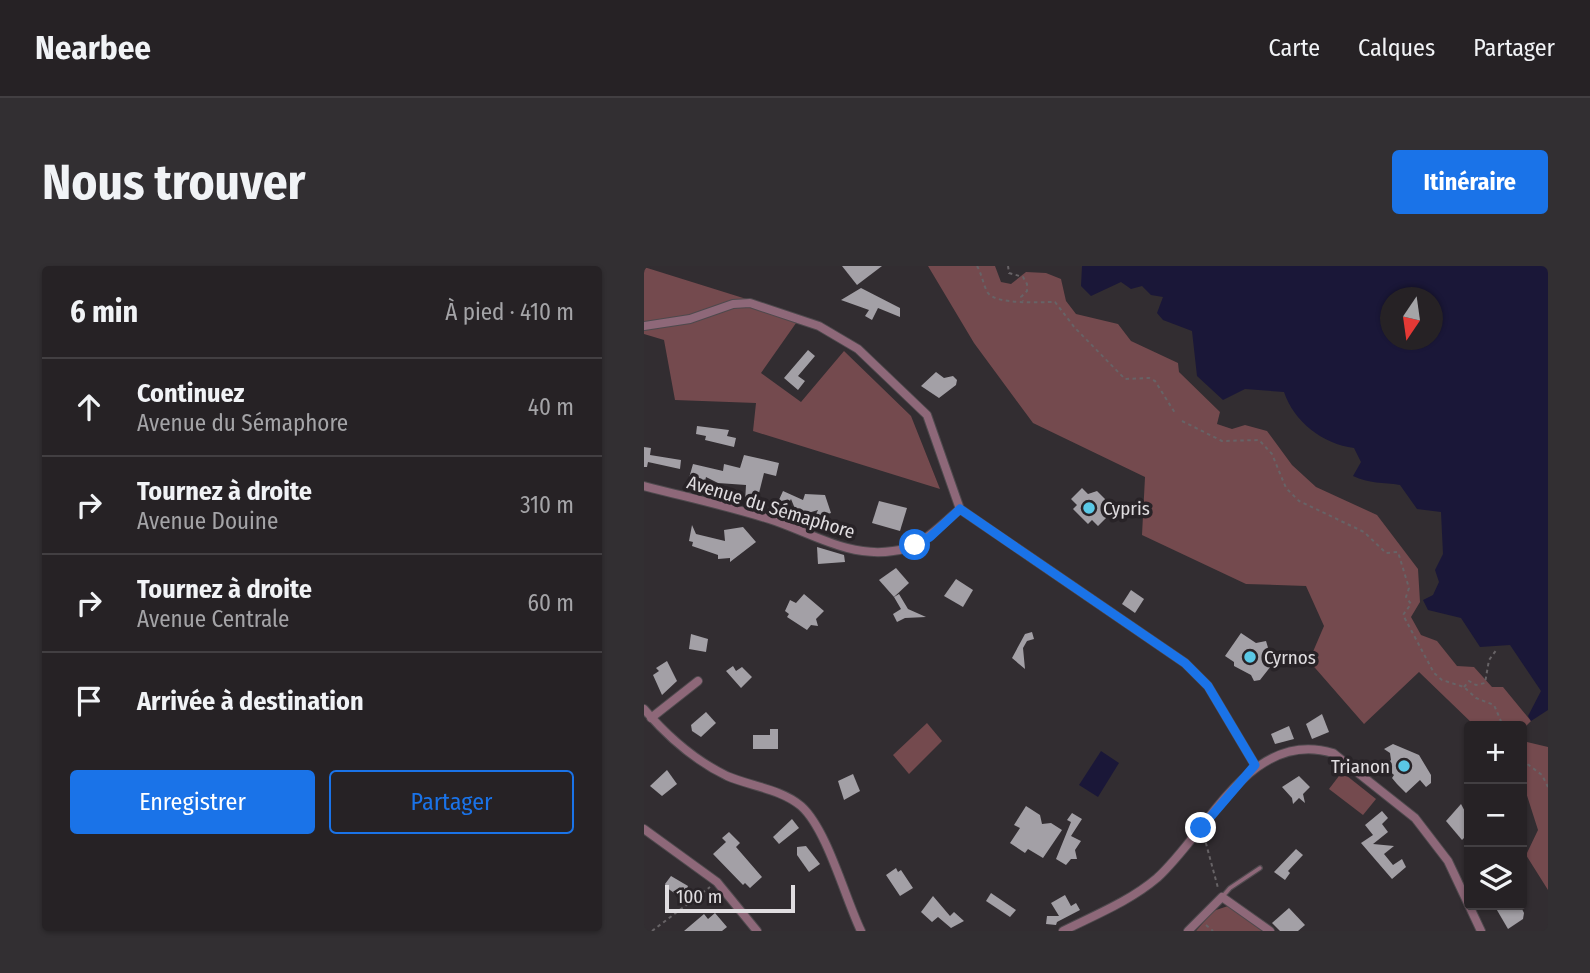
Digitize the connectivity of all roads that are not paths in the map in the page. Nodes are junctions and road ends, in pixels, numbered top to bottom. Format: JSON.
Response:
{"nodes":[{"id":1,"x":644,"y":326,"type":"edge"},
{"id":2,"x":644,"y":486,"type":"edge"},
{"id":3,"x":960,"y":509,"type":"junction"},
{"id":4,"x":698,"y":681,"type":"dead end"},
{"id":5,"x":644,"y":709,"type":"edge"},
{"id":6,"x":651,"y":718,"type":"junction"},
{"id":7,"x":1255,"y":765,"type":"junction"},
{"id":8,"x":644,"y":829,"type":"edge"},
{"id":9,"x":1260,"y":868,"type":"dead end"},
{"id":10,"x":1222,"y":898,"type":"junction"},
{"id":11,"x":757,"y":931,"type":"edge"},
{"id":12,"x":861,"y":931,"type":"edge"},
{"id":13,"x":1063,"y":931,"type":"edge"},
{"id":14,"x":1188,"y":931,"type":"edge"},
{"id":15,"x":1270,"y":931,"type":"edge"},
{"id":16,"x":1480,"y":931,"type":"edge"}],
"edges":[{"from":1,"to":3,"type":"street"},
{"from":2,"to":3,"type":"street","name":"Avenue du Sémaphore"},
{"from":3,"to":7,"type":"street"},
{"from":4,"to":6,"type":"street"},
{"from":5,"to":6,"type":"street"},
{"from":6,"to":12,"type":"street"},
{"from":7,"to":13,"type":"street"},
{"from":7,"to":16,"type":"street"},
{"from":8,"to":11,"type":"street"},
{"from":9,"to":10,"type":"lane"},
{"from":10,"to":14,"type":"street"},
{"from":10,"to":15,"type":"street"}]}
